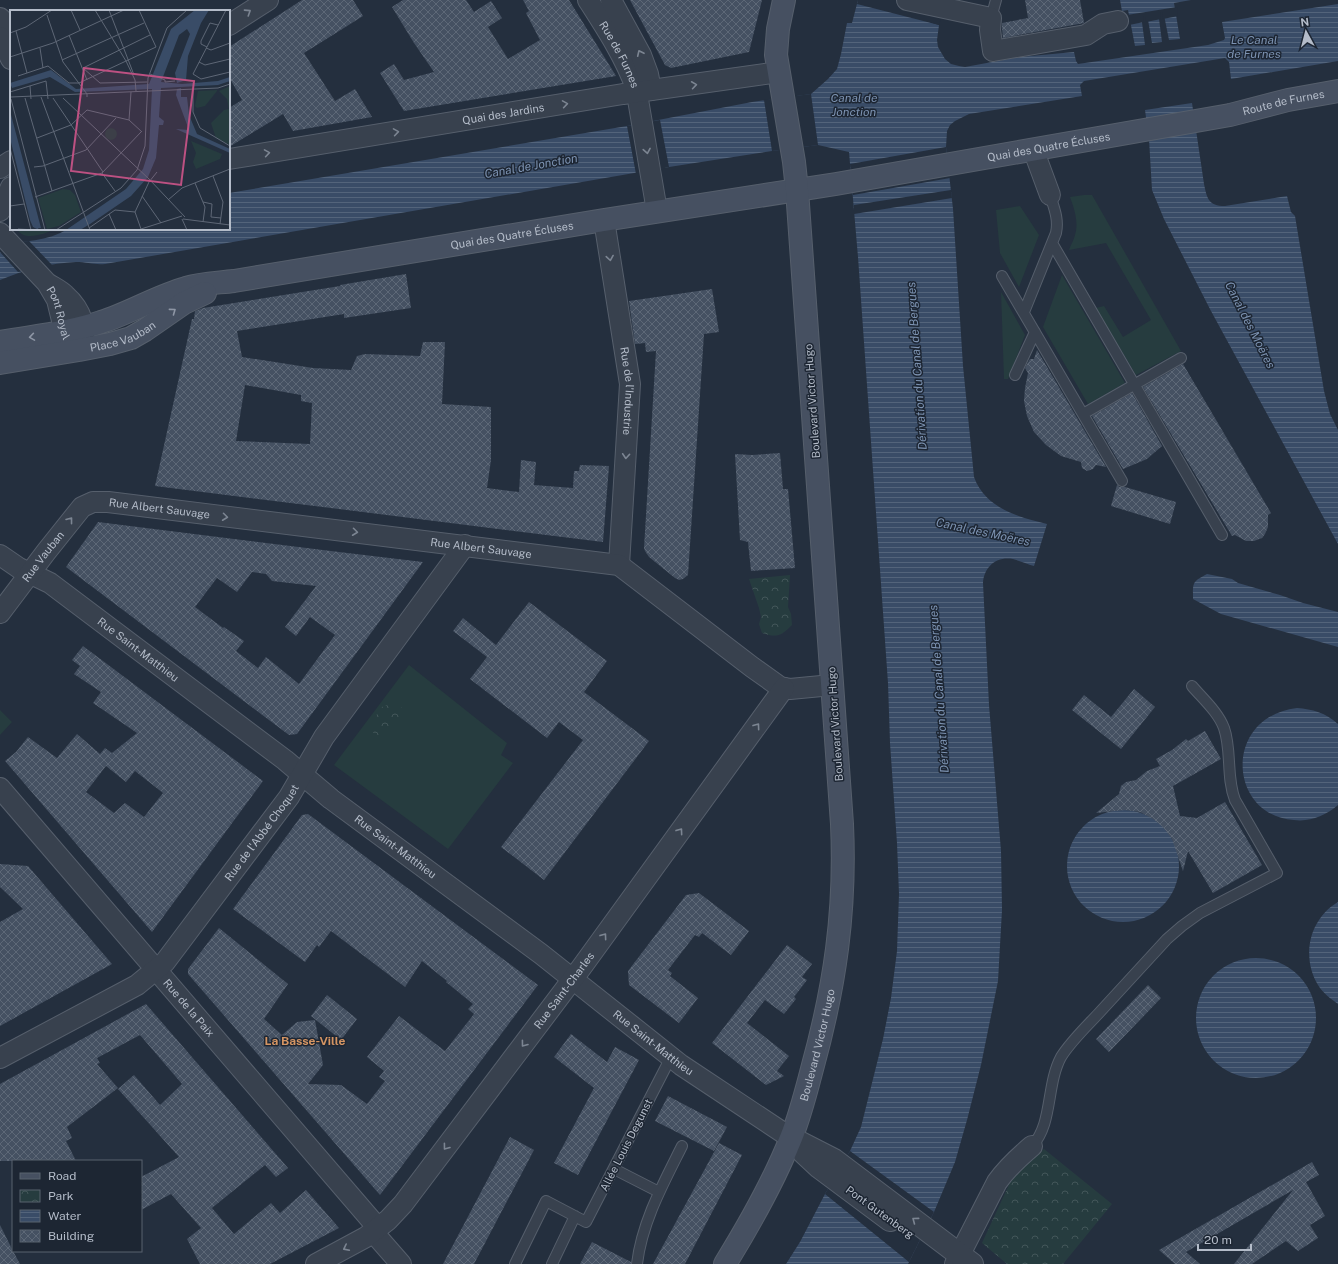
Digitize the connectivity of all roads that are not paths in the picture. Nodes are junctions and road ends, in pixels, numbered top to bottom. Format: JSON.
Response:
{"nodes":[{"id":1,"x":268,"y":0,"type":"edge"},
{"id":2,"x":588,"y":0,"type":"edge"},
{"id":3,"x":612,"y":0,"type":"edge"},
{"id":4,"x":784,"y":0,"type":"edge"},
{"id":5,"x":907,"y":0,"type":"edge"},
{"id":6,"x":993,"y":9,"type":"edge"},
{"id":7,"x":0,"y":18,"type":"edge"},
{"id":8,"x":1118,"y":21,"type":"dead end"},
{"id":9,"x":230,"y":24,"type":"edge"},
{"id":10,"x":10,"y":28,"type":"edge"},
{"id":11,"x":0,"y":37,"type":"edge"},
{"id":12,"x":10,"y":57,"type":"edge"},
{"id":13,"x":780,"y":78,"type":"junction"},
{"id":14,"x":644,"y":91,"type":"junction"},
{"id":15,"x":1338,"y":91,"type":"edge"},
{"id":16,"x":1338,"y":105,"type":"edge"},
{"id":17,"x":1230,"y":116,"type":"junction"},
{"id":18,"x":1142,"y":131,"type":"joint"},
{"id":19,"x":1033,"y":149,"type":"junction"},
{"id":20,"x":230,"y":159,"type":"edge"},
{"id":21,"x":10,"y":162,"type":"edge"},
{"id":22,"x":0,"y":168,"type":"edge"},
{"id":23,"x":10,"y":189,"type":"edge"},
{"id":24,"x":797,"y":190,"type":"junction"},
{"id":25,"x":1050,"y":195,"type":"joint"},
{"id":26,"x":0,"y":211,"type":"edge"},
{"id":27,"x":657,"y":211,"type":"junction"},
{"id":28,"x":604,"y":220,"type":"junction"},
{"id":29,"x":0,"y":233,"type":"edge"},
{"id":30,"x":1052,"y":243,"type":"junction"},
{"id":31,"x":1002,"y":276,"type":"dead end"},
{"id":32,"x":234,"y":282,"type":"junction"},
{"id":33,"x":187,"y":287,"type":"joint"},
{"id":34,"x":1024,"y":312,"type":"junction"},
{"id":35,"x":74,"y":329,"type":"junction"},
{"id":36,"x":1035,"y":332,"type":"junction"},
{"id":37,"x":0,"y":342,"type":"edge"},
{"id":38,"x":79,"y":350,"type":"junction"},
{"id":39,"x":1181,"y":358,"type":"dead end"},
{"id":40,"x":0,"y":363,"type":"edge"},
{"id":41,"x":1015,"y":375,"type":"dead end"},
{"id":42,"x":1133,"y":385,"type":"junction"},
{"id":43,"x":1083,"y":414,"type":"junction"},
{"id":44,"x":1122,"y":481,"type":"dead end"},
{"id":45,"x":89,"y":503,"type":"joint"},
{"id":46,"x":1222,"y":535,"type":"dead end"},
{"id":47,"x":465,"y":545,"type":"junction"},
{"id":48,"x":0,"y":555,"type":"edge"},
{"id":49,"x":619,"y":565,"type":"junction"},
{"id":50,"x":30,"y":574,"type":"junction"},
{"id":51,"x":0,"y":613,"type":"edge"},
{"id":52,"x":832,"y":685,"type":"junction"},
{"id":53,"x":1192,"y":686,"type":"dead end"},
{"id":54,"x":784,"y":688,"type":"junction"},
{"id":55,"x":302,"y":775,"type":"junction"},
{"id":56,"x":0,"y":788,"type":"edge"},
{"id":57,"x":156,"y":970,"type":"junction"},
{"id":58,"x":573,"y":979,"type":"junction"},
{"id":59,"x":671,"y":1057,"type":"junction"},
{"id":60,"x":0,"y":1058,"type":"edge"},
{"id":61,"x":791,"y":1138,"type":"junction"},
{"id":62,"x":682,"y":1146,"type":"dead end"},
{"id":63,"x":1032,"y":1146,"type":"joint"},
{"id":64,"x":822,"y":1161,"type":"joint"},
{"id":65,"x":614,"y":1169,"type":"junction"},
{"id":66,"x":659,"y":1192,"type":"junction"},
{"id":67,"x":575,"y":1216,"type":"junction"},
{"id":68,"x":376,"y":1230,"type":"junction"},
{"id":69,"x":954,"y":1258,"type":"edge"},
{"id":70,"x":316,"y":1264,"type":"edge"},
{"id":71,"x":401,"y":1264,"type":"edge"},
{"id":72,"x":515,"y":1264,"type":"edge"},
{"id":73,"x":552,"y":1264,"type":"edge"},
{"id":74,"x":637,"y":1264,"type":"edge"},
{"id":75,"x":725,"y":1264,"type":"edge"}],
"edges":[{"from":9,"to":1,"type":"street","one_way":true},
{"from":2,"to":14,"type":"street","name":"Rue de Furnes"},
{"from":14,"to":3,"type":"street","name":"Rue de Furnes","one_way":true},
{"from":4,"to":13,"type":"main road","name":"Boulevard Victor Hugo"},
{"from":5,"to":6,"type":"street"},
{"from":6,"to":8,"type":"street"},
{"from":7,"to":10,"type":"street"},
{"from":11,"to":12,"type":"street"},
{"from":14,"to":13,"type":"street","name":"Quai des Jardins","one_way":true},
{"from":13,"to":24,"type":"main road","name":"Boulevard Victor Hugo"},
{"from":20,"to":14,"type":"street","name":"Quai des Jardins","one_way":true},
{"from":14,"to":27,"type":"street","name":"Rue de Furnes","one_way":true},
{"from":15,"to":17,"type":"main road","name":"Route de Furnes"},
{"from":16,"to":17,"type":"main road","name":"Route de Furnes"},
{"from":17,"to":18,"type":"main road","name":"Route de Furnes"},
{"from":18,"to":19,"type":"main road","name":"Quai des Quatre Écluses"},
{"from":19,"to":24,"type":"main road","name":"Quai des Quatre Écluses"},
{"from":19,"to":25,"type":"street"},
{"from":21,"to":22,"type":"street"},
{"from":23,"to":26,"type":"street"},
{"from":24,"to":27,"type":"main road","name":"Quai des Quatre Écluses"},
{"from":24,"to":52,"type":"main road","name":"Boulevard Victor Hugo"},
{"from":25,"to":30,"type":"lane"},
{"from":27,"to":28,"type":"main road","name":"Quai des Quatre Écluses"},
{"from":28,"to":32,"type":"main road","name":"Quai des Quatre Écluses"},
{"from":28,"to":49,"type":"street","name":"Rue de l'Industrie","one_way":true},
{"from":29,"to":35,"type":"street","name":"Pont Royal"},
{"from":30,"to":34,"type":"lane"},
{"from":30,"to":42,"type":"lane"},
{"from":31,"to":34,"type":"lane"},
{"from":32,"to":33,"type":"main road","name":"Quai des Quatre Écluses"},
{"from":38,"to":32,"type":"main road","name":"Place Vauban","one_way":true},
{"from":33,"to":35,"type":"main road","name":"Place Vauban"},
{"from":34,"to":36,"type":"lane"},
{"from":35,"to":37,"type":"main road","name":"Place Vauban","one_way":true},
{"from":35,"to":38,"type":"street","name":"Pont Royal"},
{"from":36,"to":41,"type":"lane"},
{"from":36,"to":43,"type":"lane"},
{"from":38,"to":40,"type":"main road","name":"Place Vauban"},
{"from":39,"to":42,"type":"lane"},
{"from":42,"to":43,"type":"lane"},
{"from":42,"to":46,"type":"lane"},
{"from":43,"to":44,"type":"lane"},
{"from":45,"to":47,"type":"street","name":"Rue Albert Sauvage","one_way":true},
{"from":50,"to":45,"type":"street","name":"Rue Vauban","one_way":true},
{"from":47,"to":49,"type":"street","name":"Rue Albert Sauvage"},
{"from":47,"to":55,"type":"street","name":"Rue de l'Abbé Choquet"},
{"from":48,"to":50,"type":"street","name":"Rue Saint-Matthieu"},
{"from":49,"to":54,"type":"street","name":"Rue Albert Sauvage"},
{"from":50,"to":51,"type":"street","name":"Rue Vauban"},
{"from":50,"to":55,"type":"street","name":"Rue Saint-Matthieu"},
{"from":52,"to":54,"type":"street"},
{"from":52,"to":61,"type":"main road","name":"Boulevard Victor Hugo"},
{"from":53,"to":63,"type":"lane"},
{"from":58,"to":54,"type":"street","name":"Rue Saint-Charles","one_way":true},
{"from":55,"to":57,"type":"street","name":"Rue de l'Abbé Choquet"},
{"from":55,"to":58,"type":"street","name":"Rue Saint-Matthieu"},
{"from":56,"to":57,"type":"street","name":"Rue de la Paix"},
{"from":57,"to":60,"type":"street","name":"Rue de l'Abbé Choquet"},
{"from":57,"to":68,"type":"street","name":"Rue de la Paix"},
{"from":58,"to":59,"type":"street","name":"Rue Saint-Matthieu"},
{"from":58,"to":68,"type":"street","name":"Rue Saint-Charles","one_way":true},
{"from":59,"to":61,"type":"street","name":"Rue Saint-Matthieu"},
{"from":59,"to":65,"type":"lane","name":"Allée Louis Degunst"},
{"from":61,"to":64,"type":"street","name":"Rue Saint-Matthieu"},
{"from":61,"to":75,"type":"main road","name":"Boulevard Victor Hugo"},
{"from":62,"to":66,"type":"lane"},
{"from":63,"to":69,"type":"street"},
{"from":64,"to":69,"type":"street","name":"Pont Gutenberg"},
{"from":65,"to":66,"type":"lane"},
{"from":65,"to":67,"type":"lane","name":"Allée Louis Degunst"},
{"from":66,"to":74,"type":"lane"},
{"from":67,"to":72,"type":"lane","name":"Allée Louis Degunst"},
{"from":67,"to":73,"type":"lane"},
{"from":68,"to":70,"type":"street","name":"Rue Saint-Charles","one_way":true},
{"from":68,"to":71,"type":"street","name":"Rue de la Paix"}]}
